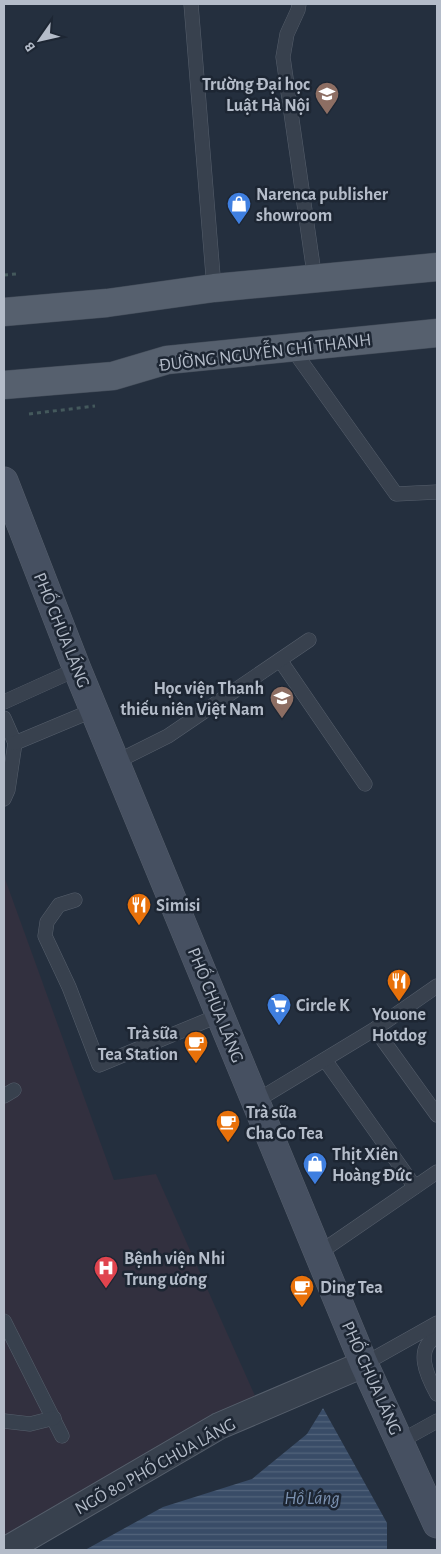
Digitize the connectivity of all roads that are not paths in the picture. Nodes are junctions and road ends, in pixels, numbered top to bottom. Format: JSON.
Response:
{"nodes":[{"id":1,"x":191,"y":4,"type":"edge"},
{"id":2,"x":299,"y":4,"type":"edge"},
{"id":3,"x":437,"y":268,"type":"edge"},
{"id":4,"x":315,"y":280,"type":"junction"},
{"id":5,"x":214,"y":288,"type":"junction"},
{"id":6,"x":4,"y":312,"type":"edge"},
{"id":7,"x":437,"y":333,"type":"edge"},
{"id":8,"x":291,"y":347,"type":"junction"},
{"id":9,"x":4,"y":385,"type":"edge"},
{"id":10,"x":4,"y":481,"type":"edge"},
{"id":11,"x":437,"y":492,"type":"edge"},
{"id":12,"x":14,"y":528,"type":"edge"},
{"id":13,"x":310,"y":640,"type":"dead end"},
{"id":14,"x":280,"y":660,"type":"junction"},
{"id":15,"x":77,"y":670,"type":"junction"},
{"id":16,"x":4,"y":702,"type":"edge"},
{"id":17,"x":94,"y":710,"type":"junction"},
{"id":18,"x":4,"y":718,"type":"edge"},
{"id":19,"x":15,"y":742,"type":"junction"},
{"id":20,"x":116,"y":762,"type":"junction"},
{"id":21,"x":365,"y":784,"type":"dead end"},
{"id":22,"x":4,"y":799,"type":"edge"},
{"id":23,"x":75,"y":900,"type":"dead end"},
{"id":24,"x":437,"y":986,"type":"edge"},
{"id":25,"x":220,"y":1015,"type":"junction"},
{"id":26,"x":375,"y":1028,"type":"junction"},
{"id":27,"x":325,"y":1060,"type":"junction"},
{"id":28,"x":256,"y":1101,"type":"junction"},
{"id":29,"x":437,"y":1114,"type":"edge"},
{"id":30,"x":437,"y":1172,"type":"edge"},
{"id":31,"x":415,"y":1187,"type":"junction"},
{"id":32,"x":319,"y":1253,"type":"junction"},
{"id":33,"x":4,"y":1322,"type":"edge"},
{"id":34,"x":437,"y":1323,"type":"edge"},
{"id":35,"x":437,"y":1336,"type":"edge"},
{"id":36,"x":364,"y":1364,"type":"junction"},
{"id":37,"x":437,"y":1394,"type":"edge"},
{"id":38,"x":54,"y":1418,"type":"junction"},
{"id":39,"x":437,"y":1421,"type":"edge"},
{"id":40,"x":4,"y":1422,"type":"edge"},
{"id":41,"x":62,"y":1436,"type":"dead end"},
{"id":42,"x":399,"y":1442,"type":"junction"},
{"id":43,"x":437,"y":1521,"type":"edge"},
{"id":44,"x":6,"y":1550,"type":"edge"}],
"edges":[{"from":1,"to":5,"type":"lane"},
{"from":2,"to":4,"type":"lane"},
{"from":3,"to":4,"type":"main road"},
{"from":4,"to":5,"type":"main road"},
{"from":5,"to":6,"type":"main road"},
{"from":7,"to":8,"type":"main road","name":"ĐƯỜNG NGUYỄN CHÍ THANH"},
{"from":8,"to":9,"type":"main road","name":"ĐƯỜNG NGUYỄN CHÍ THANH"},
{"from":8,"to":11,"type":"lane"},
{"from":10,"to":12,"type":"street","name":"PHỐ CHÙA LÁNG"},
{"from":12,"to":15,"type":"street","name":"PHỐ CHÙA LÁNG"},
{"from":13,"to":14,"type":"lane"},
{"from":14,"to":20,"type":"lane"},
{"from":14,"to":21,"type":"lane"},
{"from":15,"to":16,"type":"lane"},
{"from":15,"to":17,"type":"street","name":"PHỐ CHÙA LÁNG"},
{"from":17,"to":19,"type":"lane"},
{"from":17,"to":20,"type":"street","name":"PHỐ CHÙA LÁNG"},
{"from":18,"to":19,"type":"lane"},
{"from":19,"to":22,"type":"lane"},
{"from":20,"to":25,"type":"street","name":"PHỐ CHÙA LÁNG"},
{"from":23,"to":25,"type":"lane"},
{"from":24,"to":26,"type":"lane"},
{"from":25,"to":28,"type":"street","name":"PHỐ CHÙA LÁNG"},
{"from":26,"to":27,"type":"lane"},
{"from":26,"to":29,"type":"lane"},
{"from":27,"to":28,"type":"lane"},
{"from":27,"to":31,"type":"lane"},
{"from":28,"to":32,"type":"street","name":"PHỐ CHÙA LÁNG"},
{"from":30,"to":31,"type":"lane"},
{"from":31,"to":32,"type":"lane"},
{"from":32,"to":36,"type":"street","name":"PHỐ CHÙA LÁNG"},
{"from":33,"to":38,"type":"lane"},
{"from":34,"to":36,"type":"lane"},
{"from":35,"to":37,"type":"lane"},
{"from":36,"to":42,"type":"street","name":"PHỐ CHÙA LÁNG"},
{"from":36,"to":44,"type":"street","name":"NGÕ 80 PHỐ CHÙA LÁNG"},
{"from":38,"to":40,"type":"lane"},
{"from":38,"to":41,"type":"lane"},
{"from":39,"to":42,"type":"lane"},
{"from":42,"to":43,"type":"street","name":"PHỐ CHÙA LÁNG"}]}
